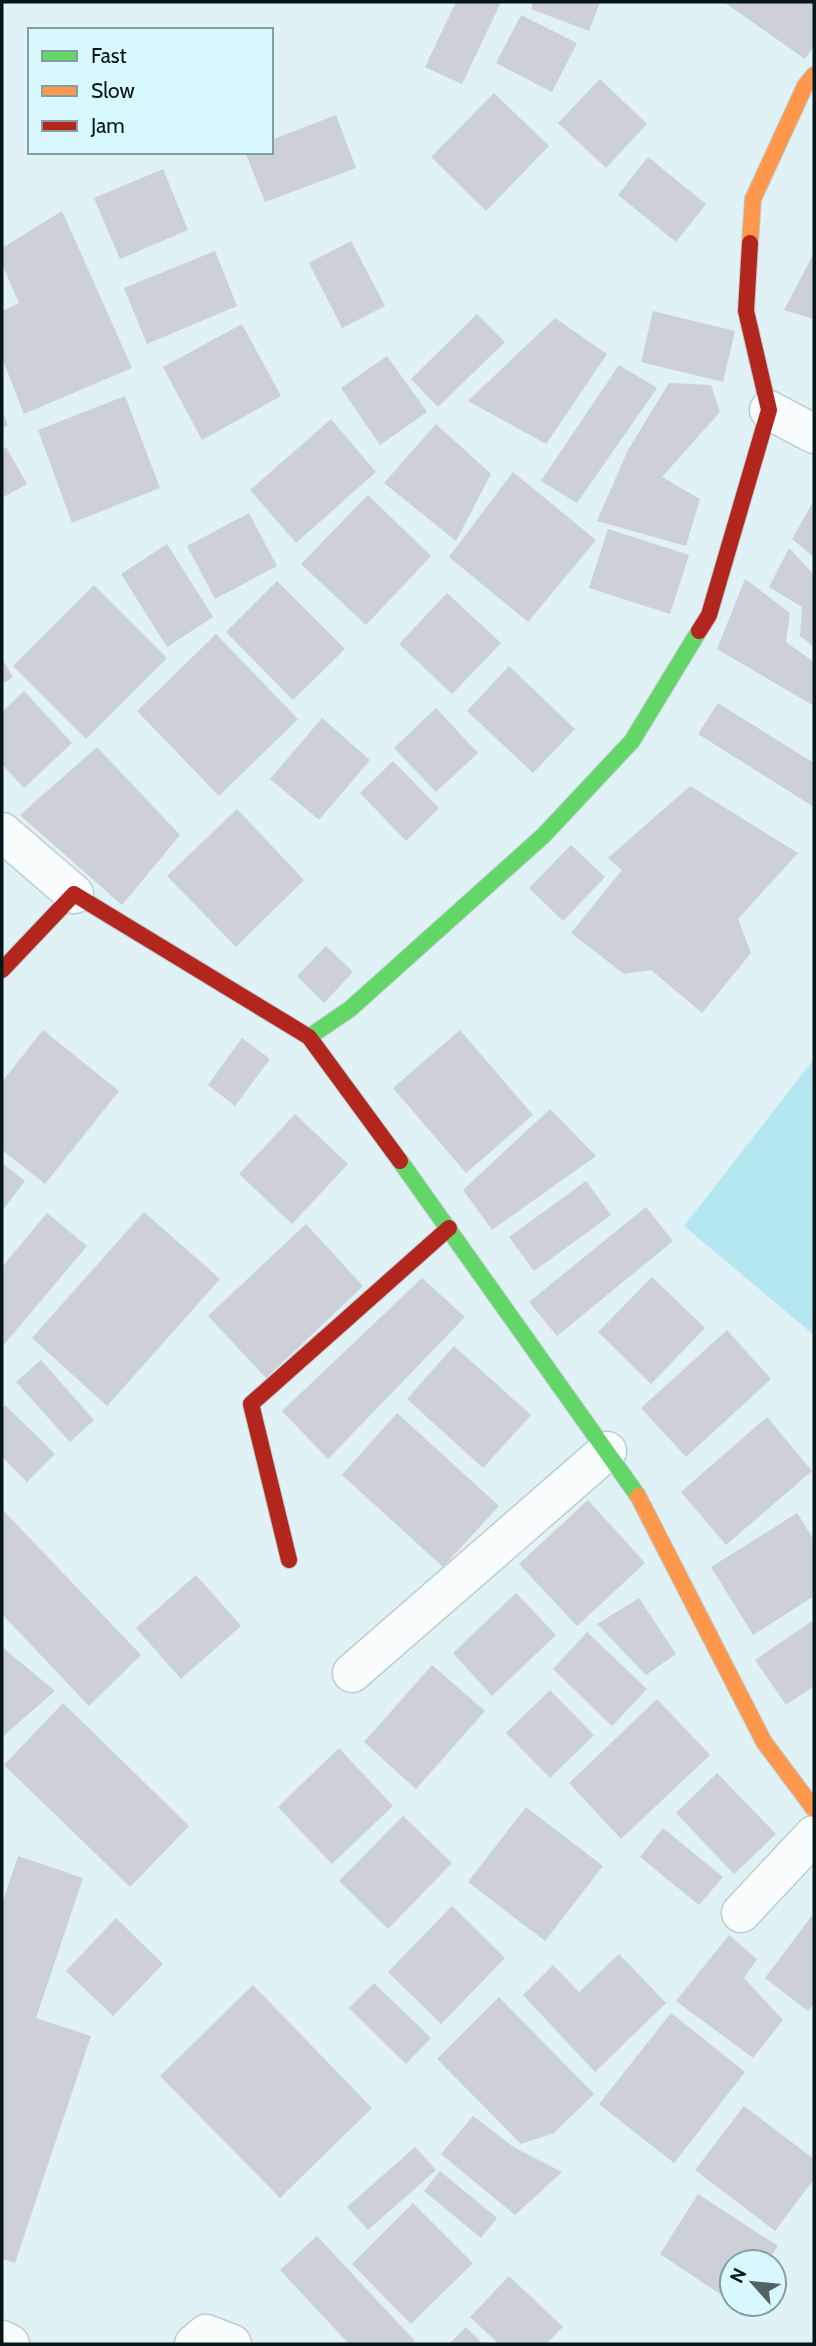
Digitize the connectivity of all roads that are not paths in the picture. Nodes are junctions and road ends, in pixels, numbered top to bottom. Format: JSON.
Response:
{"nodes":[{"id":1,"x":814,"y":75,"type":"edge"},
{"id":2,"x":769,"y":410,"type":"junction"},
{"id":3,"x":814,"y":434,"type":"edge"},
{"id":4,"x":2,"y":832,"type":"edge"},
{"id":5,"x":74,"y":894,"type":"junction"},
{"id":6,"x":2,"y":970,"type":"edge"},
{"id":7,"x":309,"y":1037,"type":"junction"},
{"id":8,"x":449,"y":1228,"type":"junction"},
{"id":9,"x":607,"y":1451,"type":"junction"},
{"id":10,"x":289,"y":1560,"type":"dead end"},
{"id":11,"x":352,"y":1673,"type":"dead end"},
{"id":12,"x":814,"y":1808,"type":"edge"},
{"id":13,"x":814,"y":1835,"type":"edge"},
{"id":14,"x":741,"y":1913,"type":"dead end"},
{"id":15,"x":2,"y":2340,"type":"edge"},
{"id":16,"x":10,"y":2344,"type":"edge"},
{"id":17,"x":194,"y":2344,"type":"edge"},
{"id":18,"x":232,"y":2344,"type":"edge"}],
"edges":[{"from":1,"to":2,"type":"street"},
{"from":2,"to":3,"type":"street"},
{"from":2,"to":7,"type":"street"},
{"from":4,"to":5,"type":"street"},
{"from":5,"to":6,"type":"street"},
{"from":5,"to":7,"type":"street"},
{"from":7,"to":8,"type":"street"},
{"from":8,"to":9,"type":"street"},
{"from":8,"to":10,"type":"street"},
{"from":9,"to":11,"type":"street"},
{"from":9,"to":12,"type":"street"},
{"from":13,"to":14,"type":"street"},
{"from":15,"to":16,"type":"street"},
{"from":17,"to":18,"type":"street"}]}
